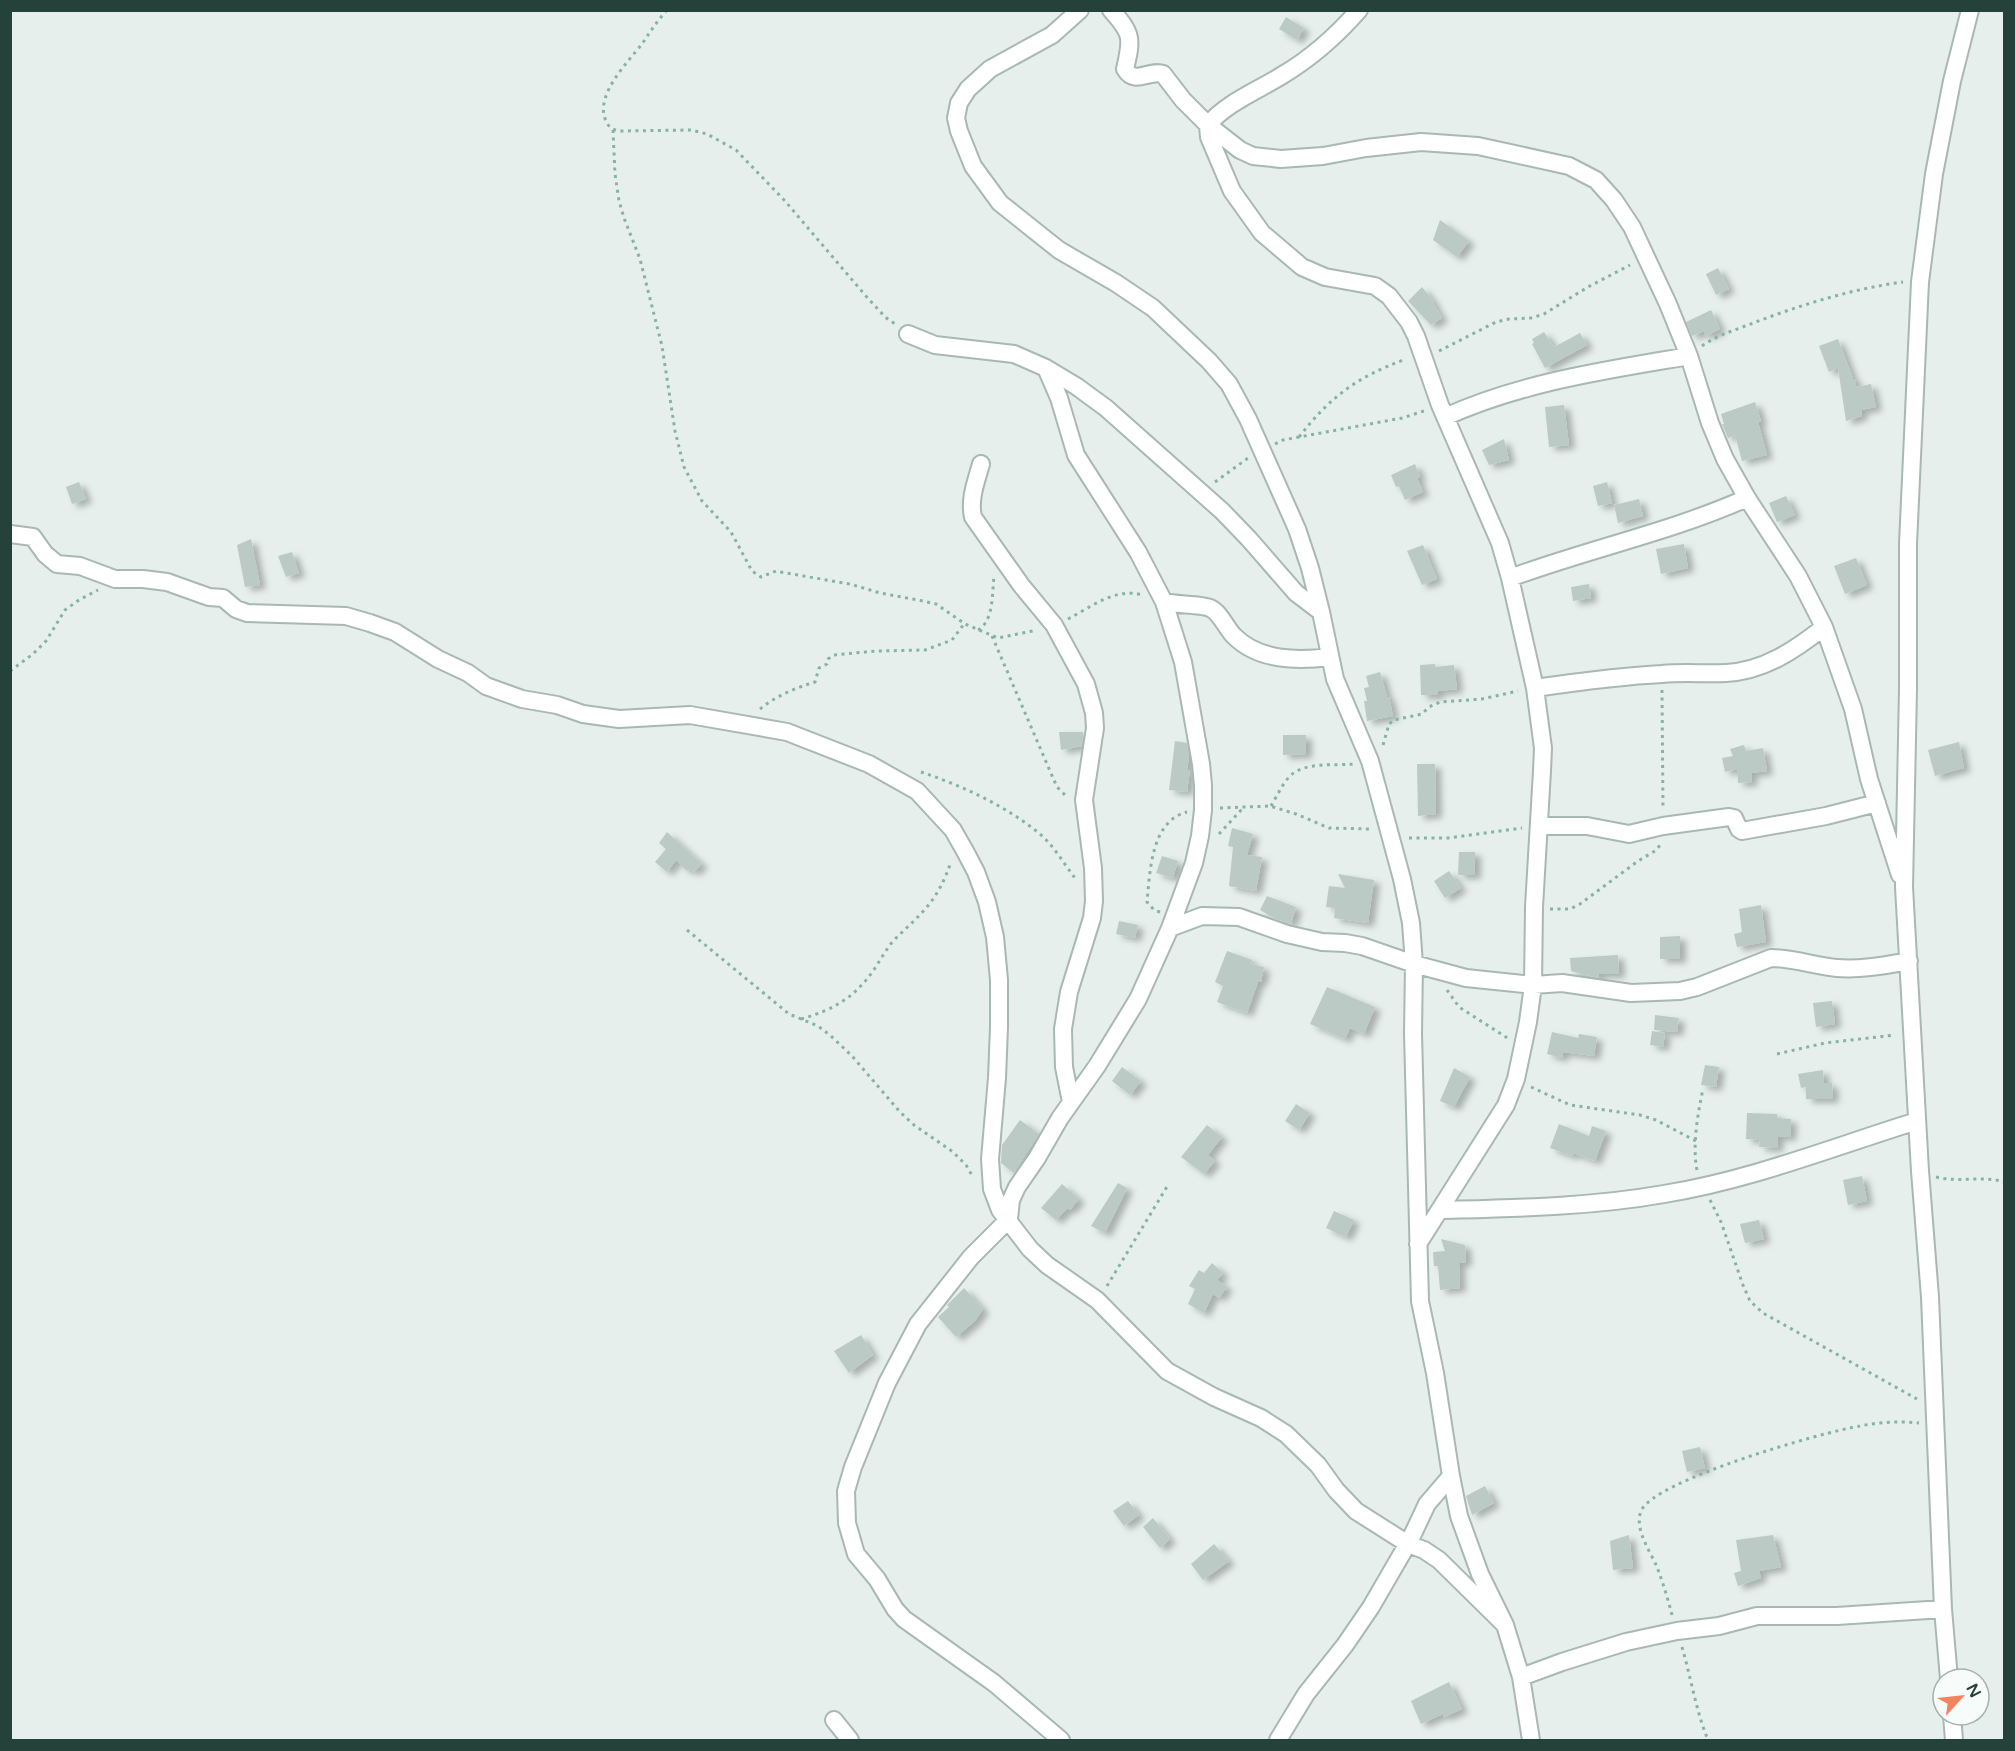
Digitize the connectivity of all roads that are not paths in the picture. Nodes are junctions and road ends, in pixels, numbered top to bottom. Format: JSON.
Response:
{"nodes":[{"id":1,"x":1080,"y":10,"type":"edge"},
{"id":2,"x":1111,"y":10,"type":"edge"},
{"id":3,"x":1359,"y":10,"type":"edge"},
{"id":4,"x":1970,"y":10,"type":"edge"},
{"id":5,"x":1208,"y":124,"type":"junction"},
{"id":6,"x":909,"y":334,"type":"road end"},
{"id":7,"x":1689,"y":356,"type":"junction"},
{"id":8,"x":1046,"y":368,"type":"junction"},
{"id":9,"x":1442,"y":411,"type":"junction"},
{"id":10,"x":981,"y":464,"type":"dead end"},
{"id":11,"x":1747,"y":498,"type":"junction"},
{"id":12,"x":10,"y":534,"type":"edge"},
{"id":13,"x":1510,"y":578,"type":"junction"},
{"id":14,"x":1164,"y":602,"type":"junction"},
{"id":15,"x":1321,"y":612,"type":"junction"},
{"id":16,"x":1824,"y":627,"type":"junction"},
{"id":17,"x":1330,"y":657,"type":"junction"},
{"id":18,"x":1535,"y":688,"type":"junction"},
{"id":19,"x":1876,"y":803,"type":"junction"},
{"id":20,"x":1539,"y":826,"type":"junction"},
{"id":21,"x":1904,"y":887,"type":"junction"},
{"id":22,"x":1173,"y":920,"type":"junction"},
{"id":23,"x":1909,"y":961,"type":"junction"},
{"id":24,"x":1414,"y":964,"type":"junction"},
{"id":25,"x":1533,"y":985,"type":"junction"},
{"id":26,"x":1071,"y":1102,"type":"junction"},
{"id":27,"x":1917,"y":1121,"type":"junction"},
{"id":28,"x":1442,"y":1210,"type":"junction"},
{"id":29,"x":1008,"y":1221,"type":"junction"},
{"id":30,"x":1419,"y":1244,"type":"junction"},
{"id":31,"x":1450,"y":1476,"type":"junction"},
{"id":32,"x":1408,"y":1544,"type":"junction"},
{"id":33,"x":1943,"y":1609,"type":"junction"},
{"id":34,"x":1505,"y":1625,"type":"junction"},
{"id":35,"x":1948,"y":1667,"type":"edge"},
{"id":36,"x":1521,"y":1677,"type":"junction"},
{"id":37,"x":834,"y":1720,"type":"dead end"},
{"id":38,"x":850,"y":1740,"type":"edge"},
{"id":39,"x":1061,"y":1740,"type":"edge"},
{"id":40,"x":1278,"y":1740,"type":"edge"},
{"id":41,"x":1531,"y":1740,"type":"edge"}],
"edges":[{"from":1,"to":15,"type":"street"},
{"from":2,"to":5,"type":"street"},
{"from":3,"to":5,"type":"street"},
{"from":4,"to":21,"type":"street"},
{"from":5,"to":7,"type":"street"},
{"from":5,"to":9,"type":"street"},
{"from":6,"to":8,"type":"street"},
{"from":7,"to":9,"type":"street"},
{"from":7,"to":11,"type":"street"},
{"from":8,"to":14,"type":"street"},
{"from":8,"to":15,"type":"street"},
{"from":9,"to":13,"type":"street"},
{"from":10,"to":26,"type":"street"},
{"from":11,"to":13,"type":"street"},
{"from":11,"to":16,"type":"street"},
{"from":12,"to":29,"type":"street"},
{"from":13,"to":18,"type":"street"},
{"from":14,"to":17,"type":"street"},
{"from":14,"to":22,"type":"street"},
{"from":15,"to":17,"type":"street"},
{"from":16,"to":18,"type":"street"},
{"from":16,"to":19,"type":"street"},
{"from":17,"to":24,"type":"street"},
{"from":18,"to":20,"type":"street"},
{"from":19,"to":20,"type":"street"},
{"from":19,"to":21,"type":"street"},
{"from":20,"to":25,"type":"street"},
{"from":21,"to":23,"type":"street"},
{"from":22,"to":24,"type":"street"},
{"from":22,"to":26,"type":"street"},
{"from":23,"to":25,"type":"street"},
{"from":23,"to":27,"type":"street"},
{"from":24,"to":25,"type":"street"},
{"from":24,"to":30,"type":"street"},
{"from":25,"to":28,"type":"street"},
{"from":26,"to":29,"type":"street"},
{"from":27,"to":28,"type":"street"},
{"from":27,"to":33,"type":"street"},
{"from":28,"to":30,"type":"street"},
{"from":29,"to":32,"type":"street"},
{"from":29,"to":39,"type":"street"},
{"from":30,"to":31,"type":"street"},
{"from":31,"to":32,"type":"street"},
{"from":31,"to":34,"type":"street"},
{"from":32,"to":34,"type":"street"},
{"from":32,"to":40,"type":"street"},
{"from":33,"to":35,"type":"street"},
{"from":33,"to":36,"type":"street"},
{"from":34,"to":36,"type":"street"},
{"from":36,"to":41,"type":"street"},
{"from":37,"to":38,"type":"street"}]}
